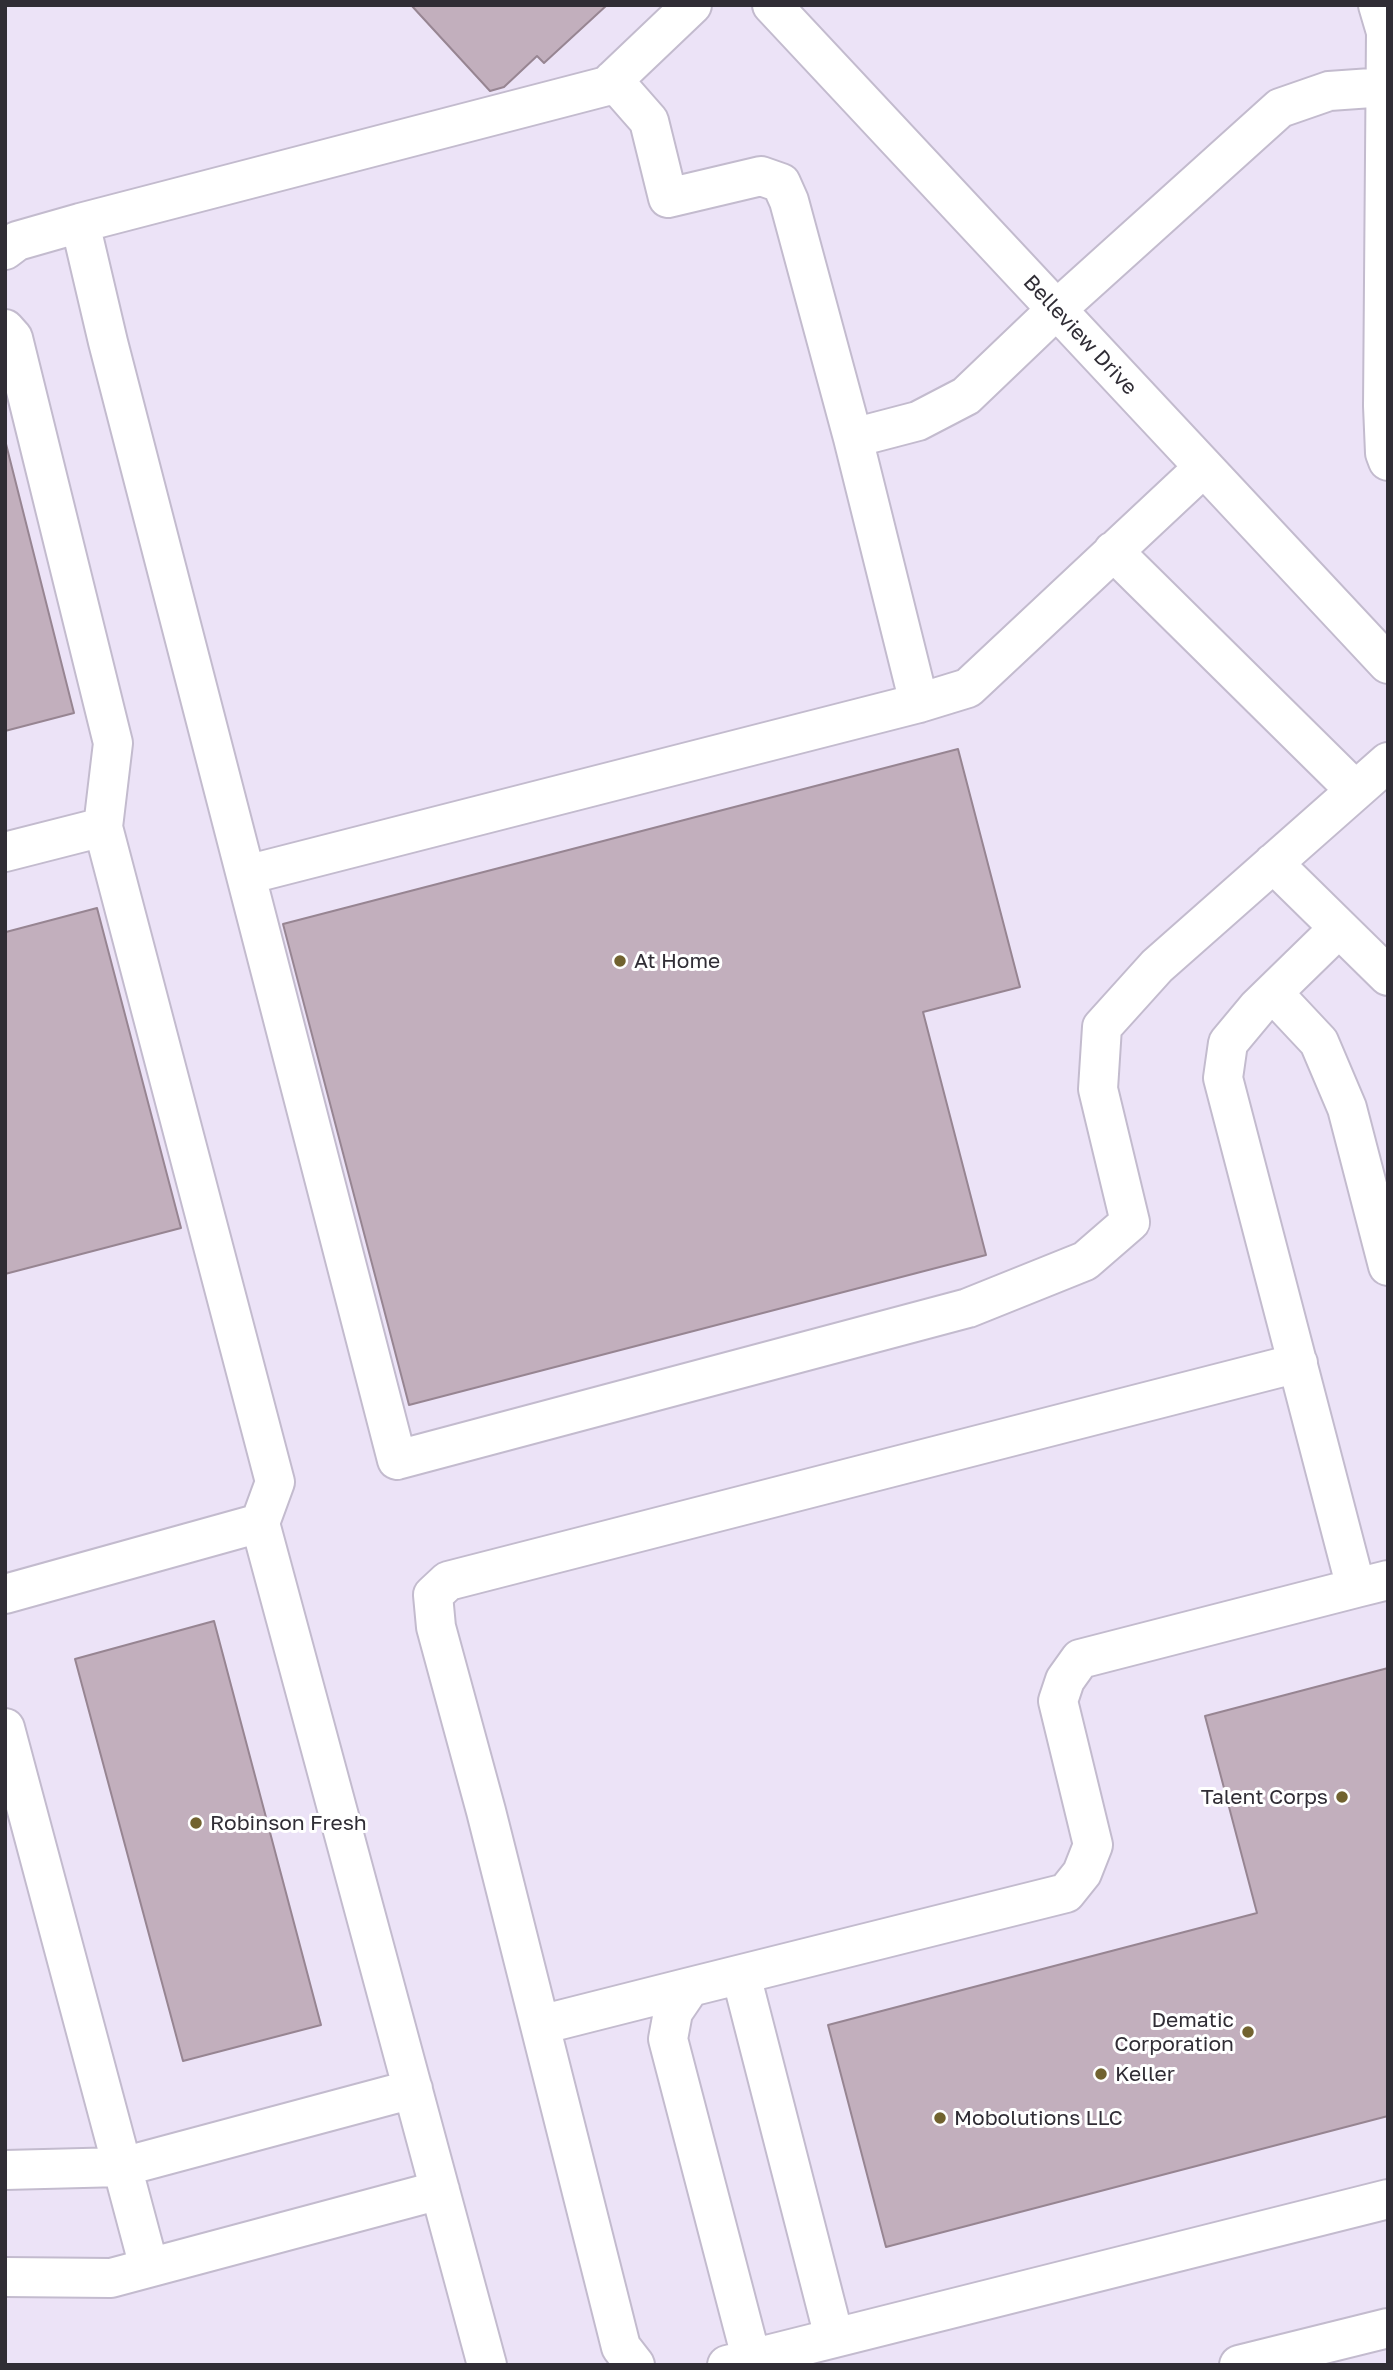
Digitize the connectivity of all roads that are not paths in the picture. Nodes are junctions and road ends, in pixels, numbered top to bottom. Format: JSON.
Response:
{"nodes":[{"id":1,"x":692,"y":5,"type":"edge"},
{"id":2,"x":772,"y":5,"type":"edge"},
{"id":3,"x":1378,"y":5,"type":"edge"},
{"id":4,"x":613,"y":80,"type":"junction"},
{"id":5,"x":1386,"y":87,"type":"junction"},
{"id":6,"x":80,"y":223,"type":"junction"},
{"id":7,"x":5,"y":250,"type":"edge"},
{"id":8,"x":1056,"y":309,"type":"junction"},
{"id":9,"x":5,"y":329,"type":"edge"},
{"id":10,"x":853,"y":438,"type":"junction"},
{"id":11,"x":1388,"y":461,"type":"edge"},
{"id":12,"x":1203,"y":468,"type":"junction"},
{"id":13,"x":1113,"y":551,"type":"junction"},
{"id":14,"x":1388,"y":664,"type":"edge"},
{"id":15,"x":919,"y":703,"type":"junction"},
{"id":16,"x":1388,"y":762,"type":"edge"},
{"id":17,"x":1355,"y":790,"type":"junction"},
{"id":18,"x":103,"y":827,"type":"junction"},
{"id":19,"x":5,"y":852,"type":"edge"},
{"id":20,"x":1273,"y":863,"type":"junction"},
{"id":21,"x":246,"y":875,"type":"junction"},
{"id":22,"x":1339,"y":928,"type":"junction"},
{"id":23,"x":1388,"y":976,"type":"edge"},
{"id":24,"x":1273,"y":993,"type":"junction"},
{"id":25,"x":1388,"y":1265,"type":"edge"},
{"id":26,"x":1298,"y":1363,"type":"junction"},
{"id":27,"x":260,"y":1522,"type":"junction"},
{"id":28,"x":1372,"y":1584,"type":"edge"},
{"id":29,"x":5,"y":1594,"type":"edge"},
{"id":30,"x":5,"y":1728,"type":"edge"},
{"id":31,"x":741,"y":1975,"type":"junction"},
{"id":32,"x":690,"y":1987,"type":"junction"},
{"id":33,"x":540,"y":2025,"type":"junction"},
{"id":34,"x":413,"y":2089,"type":"junction"},
{"id":35,"x":122,"y":2167,"type":"junction"},
{"id":36,"x":5,"y":2170,"type":"edge"},
{"id":37,"x":440,"y":2190,"type":"junction"},
{"id":38,"x":1388,"y":2199,"type":"edge"},
{"id":39,"x":149,"y":2267,"type":"junction"},
{"id":40,"x":5,"y":2277,"type":"edge"},
{"id":41,"x":1388,"y":2328,"type":"edge"},
{"id":42,"x":834,"y":2337,"type":"junction"},
{"id":43,"x":743,"y":2363,"type":"edge"},
{"id":44,"x":487,"y":2365,"type":"edge"},
{"id":45,"x":635,"y":2365,"type":"edge"},
{"id":46,"x":1239,"y":2365,"type":"edge"}],
"edges":[{"from":1,"to":4,"type":"street"},
{"from":2,"to":8,"type":"street","name":"Belleview Drive"},
{"from":3,"to":5,"type":"street"},
{"from":4,"to":6,"type":"street"},
{"from":4,"to":10,"type":"street"},
{"from":5,"to":8,"type":"street"},
{"from":5,"to":11,"type":"street"},
{"from":6,"to":7,"type":"street"},
{"from":6,"to":21,"type":"street"},
{"from":8,"to":10,"type":"street"},
{"from":8,"to":12,"type":"street","name":"Belleview Drive"},
{"from":9,"to":18,"type":"street"},
{"from":10,"to":15,"type":"street"},
{"from":12,"to":13,"type":"street"},
{"from":12,"to":14,"type":"street","name":"Belleview Drive"},
{"from":13,"to":15,"type":"street"},
{"from":13,"to":17,"type":"street"},
{"from":15,"to":21,"type":"street"},
{"from":16,"to":17,"type":"street"},
{"from":17,"to":20,"type":"street"},
{"from":18,"to":19,"type":"street"},
{"from":18,"to":27,"type":"street"},
{"from":20,"to":21,"type":"street"},
{"from":20,"to":22,"type":"street"},
{"from":22,"to":23,"type":"street"},
{"from":22,"to":24,"type":"street"},
{"from":24,"to":25,"type":"street"},
{"from":24,"to":26,"type":"street"},
{"from":26,"to":28,"type":"street"},
{"from":26,"to":33,"type":"street"},
{"from":27,"to":29,"type":"street"},
{"from":27,"to":34,"type":"street"},
{"from":28,"to":31,"type":"street"},
{"from":30,"to":35,"type":"street"},
{"from":31,"to":32,"type":"street"},
{"from":31,"to":42,"type":"street"},
{"from":32,"to":33,"type":"street"},
{"from":32,"to":43,"type":"street"},
{"from":33,"to":45,"type":"street"},
{"from":34,"to":35,"type":"street"},
{"from":34,"to":37,"type":"street"},
{"from":35,"to":36,"type":"street"},
{"from":35,"to":39,"type":"street"},
{"from":37,"to":39,"type":"street"},
{"from":37,"to":44,"type":"street"},
{"from":38,"to":42,"type":"street"},
{"from":39,"to":40,"type":"street"},
{"from":41,"to":46,"type":"street"},
{"from":42,"to":43,"type":"street"}]}
